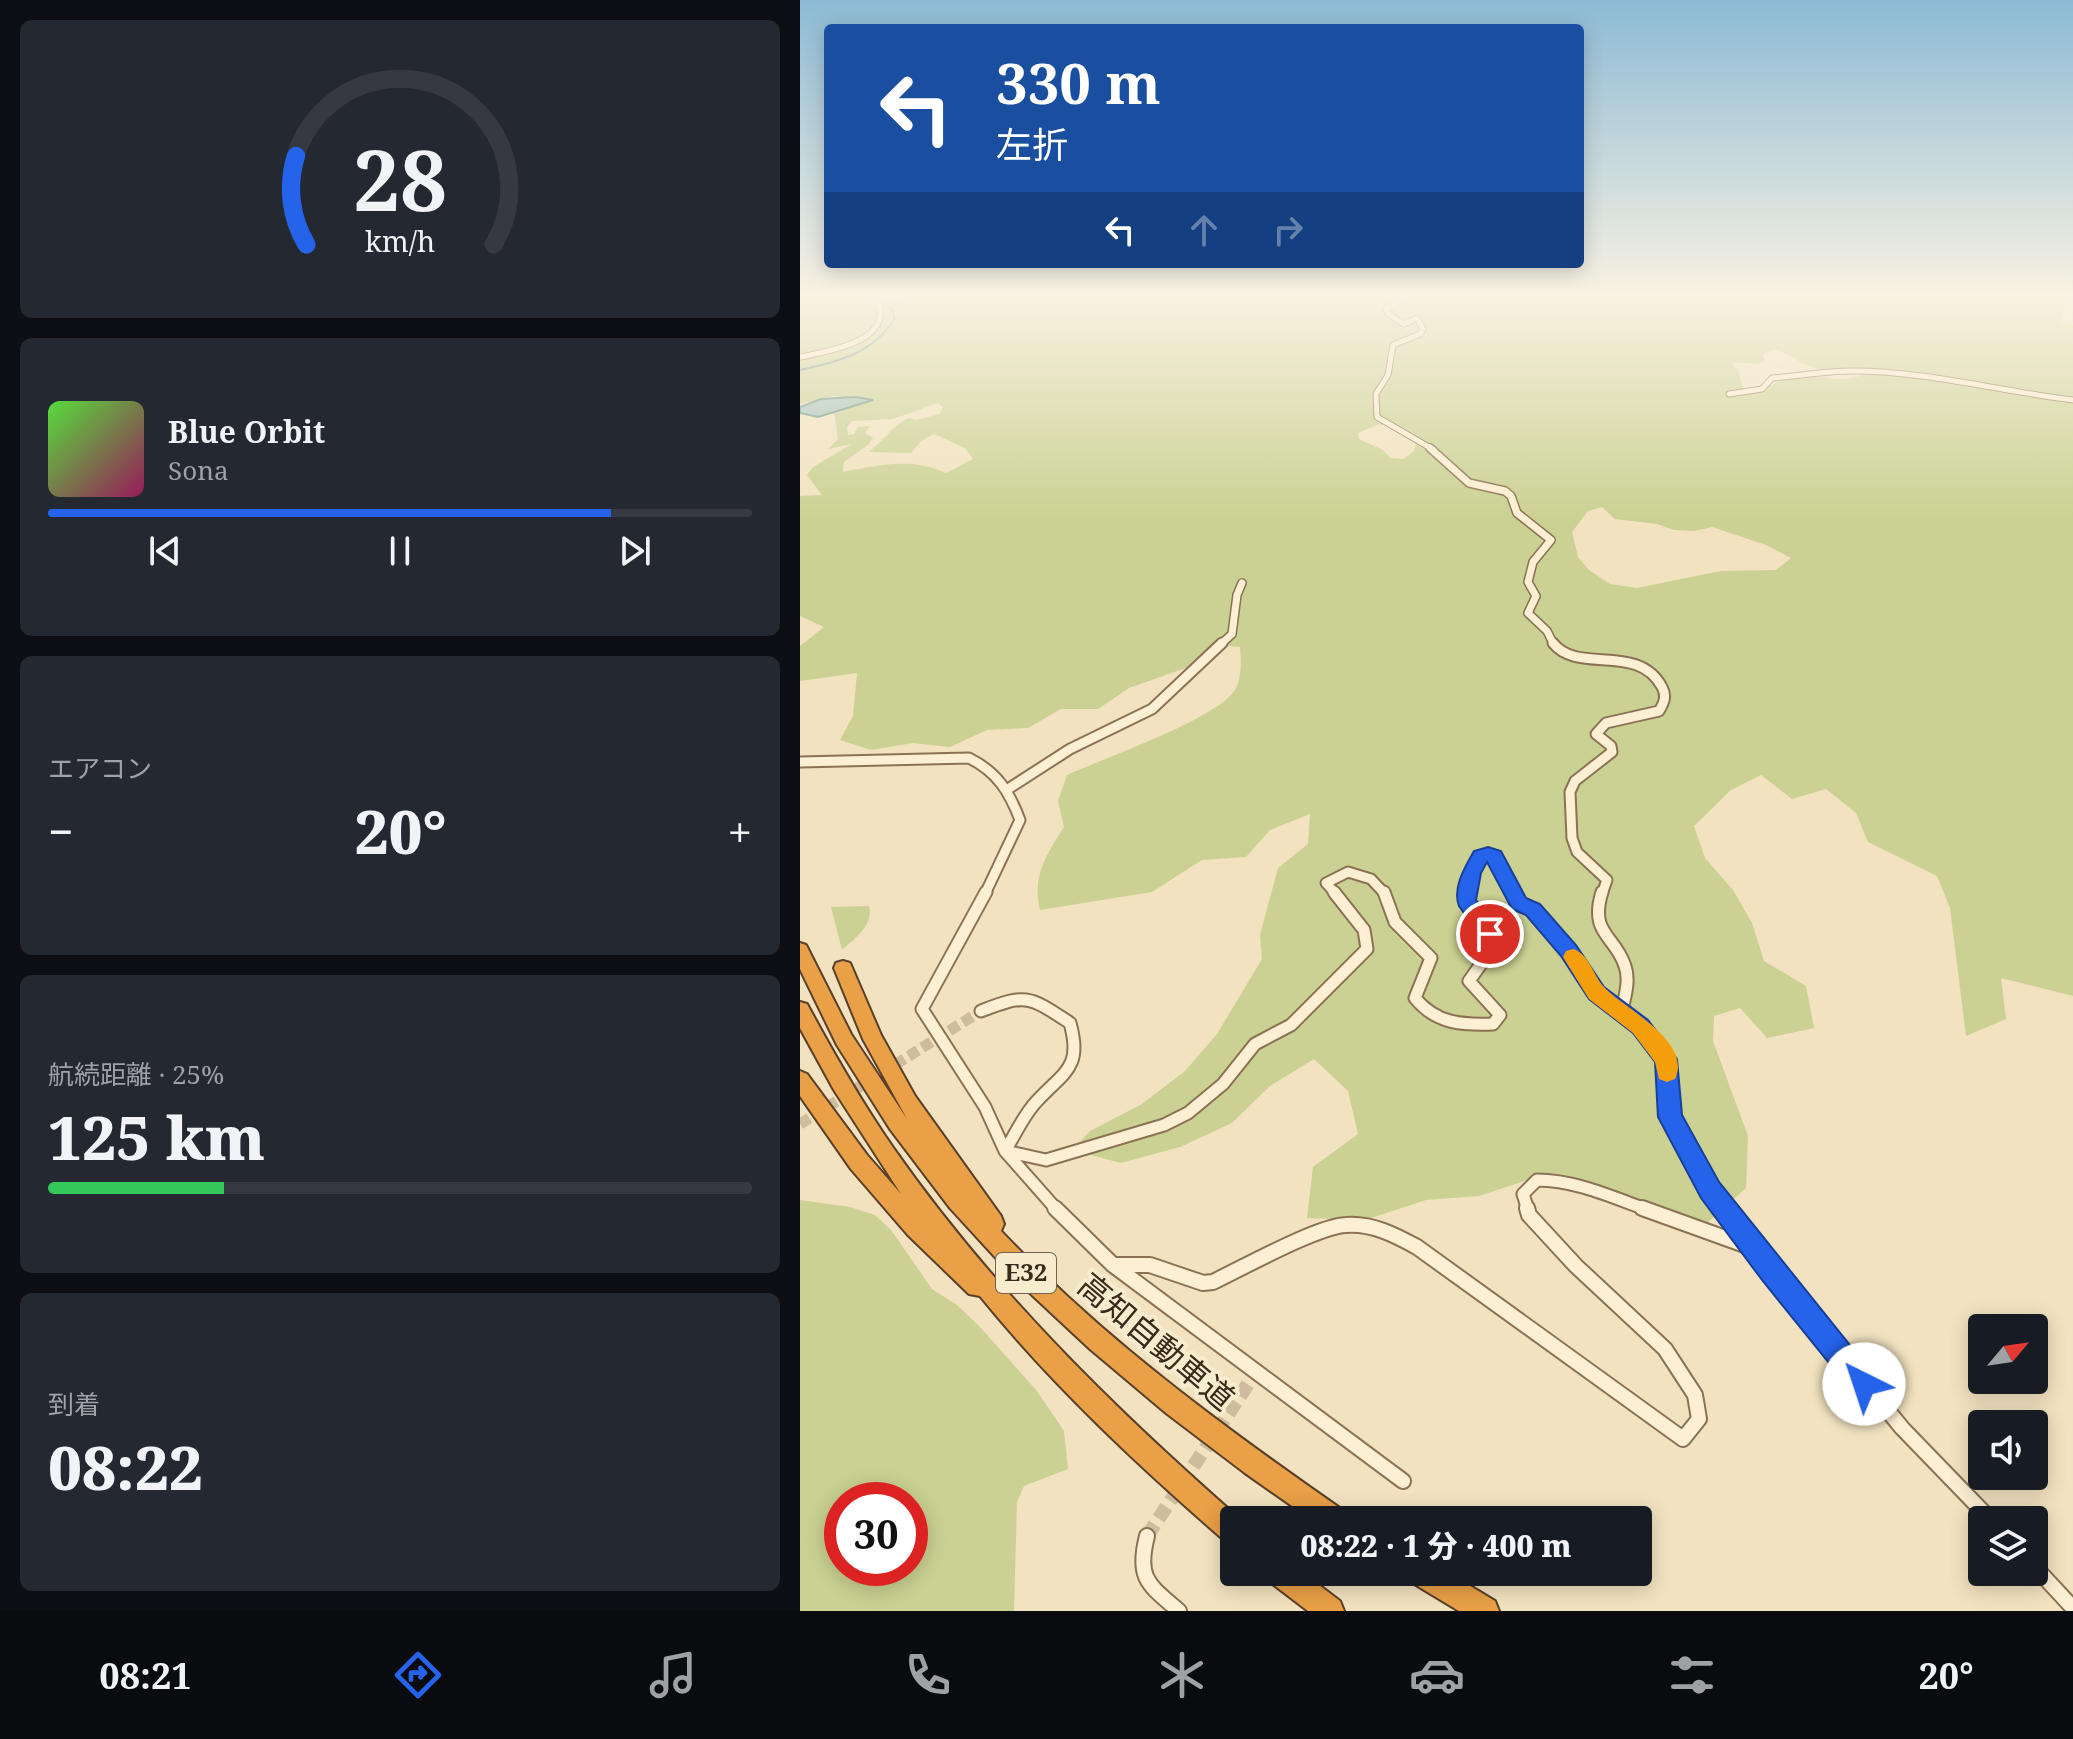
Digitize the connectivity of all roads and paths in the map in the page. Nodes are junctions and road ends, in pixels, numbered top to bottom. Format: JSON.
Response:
{"nodes":[{"id":1,"x":1389,"y":370,"type":"edge"},
{"id":2,"x":1838,"y":370,"type":"edge"},
{"id":3,"x":1842,"y":370,"type":"edge"},
{"id":4,"x":1729,"y":394,"type":"dead end"},
{"id":5,"x":2073,"y":400,"type":"edge"},
{"id":6,"x":1242,"y":583,"type":"dead end"},
{"id":7,"x":800,"y":762,"type":"edge"},
{"id":8,"x":1008,"y":789,"type":"junction"},
{"id":9,"x":800,"y":950,"type":"edge"},
{"id":10,"x":843,"y":968,"type":"dead end"},
{"id":11,"x":800,"y":1010,"type":"edge"},
{"id":12,"x":1622,"y":1010,"type":"junction"},
{"id":13,"x":981,"y":1011,"type":"tunnel mouth"},
{"id":14,"x":800,"y":1080,"type":"edge"},
{"id":15,"x":1005,"y":1151,"type":"junction"},
{"id":16,"x":1753,"y":1248,"type":"junction"},
{"id":17,"x":1113,"y":1265,"type":"junction"},
{"id":18,"x":1036,"y":1284,"type":"junction"},
{"id":19,"x":1022,"y":1328,"type":"junction"},
{"id":20,"x":1403,"y":1481,"type":"dead end"},
{"id":21,"x":1314,"y":1506,"type":"edge"},
{"id":22,"x":1977,"y":1506,"type":"edge"},
{"id":23,"x":1220,"y":1519,"type":"edge"},
{"id":24,"x":1147,"y":1536,"type":"tunnel mouth"},
{"id":25,"x":2048,"y":1581,"type":"edge"},
{"id":26,"x":1298,"y":1586,"type":"edge"},
{"id":27,"x":1444,"y":1586,"type":"edge"},
{"id":28,"x":2073,"y":1608,"type":"edge"},
{"id":29,"x":1179,"y":1611,"type":"edge"},
{"id":30,"x":1330,"y":1611,"type":"edge"},
{"id":31,"x":1485,"y":1611,"type":"edge"}],
"edges":[{"from":1,"to":12,"type":"street"},
{"from":2,"to":4,"type":"street"},
{"from":3,"to":5,"type":"street"},
{"from":6,"to":8,"type":"street"},
{"from":7,"to":8,"type":"street"},
{"from":8,"to":15,"type":"street"},
{"from":9,"to":18,"type":"highway","name":"高知自動車道","number":"E32"},
{"from":10,"to":18,"type":"highway"},
{"from":11,"to":19,"type":"highway","number":"E32"},
{"from":12,"to":15,"type":"street"},
{"from":12,"to":16,"type":"street"},
{"from":13,"to":15,"type":"street"},
{"from":14,"to":19,"type":"highway"},
{"from":15,"to":17,"type":"street"},
{"from":16,"to":17,"type":"street"},
{"from":16,"to":22,"type":"street"},
{"from":17,"to":20,"type":"street"},
{"from":18,"to":21,"type":"highway","name":"高知自動車道","number":"E32"},
{"from":19,"to":23,"type":"highway","number":"E32"},
{"from":24,"to":29,"type":"street"},
{"from":25,"to":28,"type":"street"},
{"from":26,"to":30,"type":"highway"},
{"from":27,"to":31,"type":"highway"}]}
